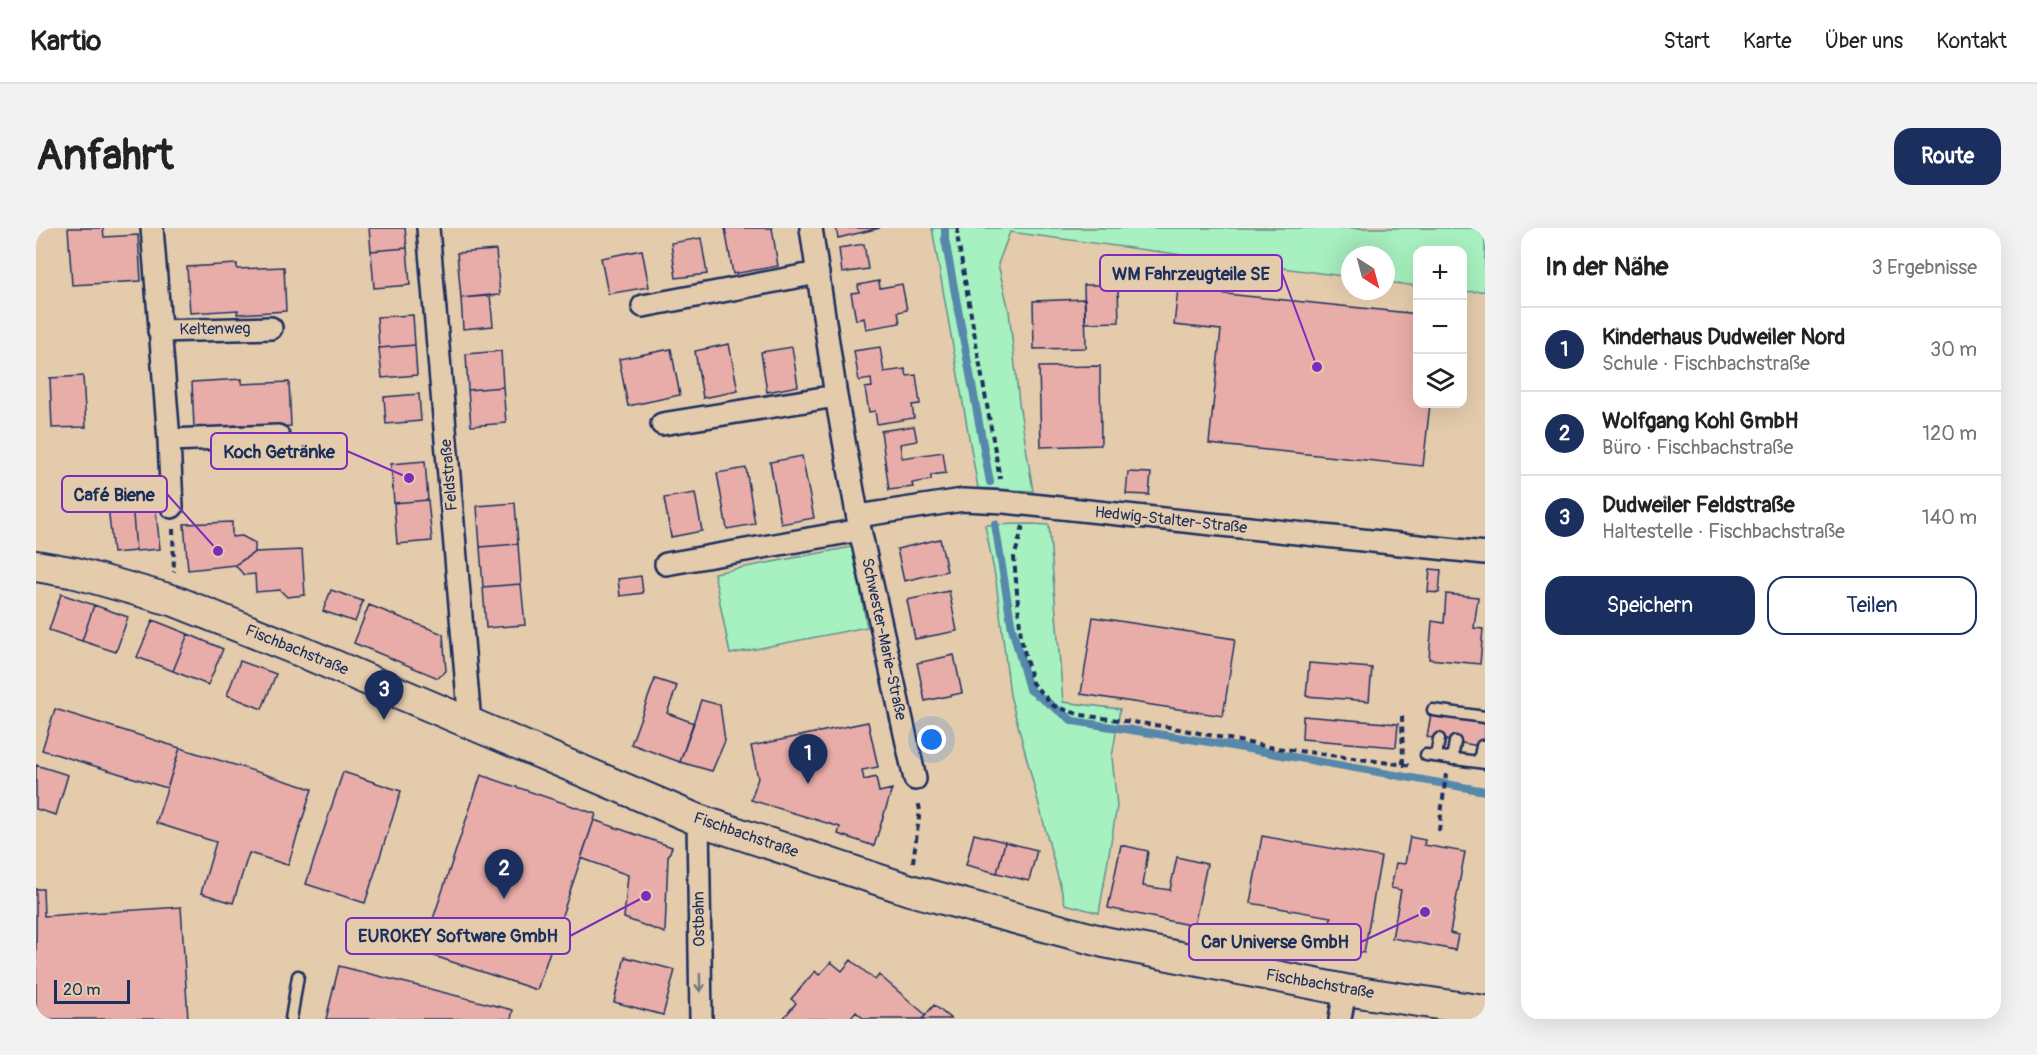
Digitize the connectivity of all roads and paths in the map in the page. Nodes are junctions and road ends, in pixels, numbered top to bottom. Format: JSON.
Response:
{"nodes":[{"id":1,"x":152,"y":228,"type":"edge"},
{"id":2,"x":428,"y":228,"type":"edge"},
{"id":3,"x":811,"y":228,"type":"edge"},
{"id":4,"x":958,"y":228,"type":"edge"},
{"id":5,"x":818,"y":273,"type":"junction"},
{"id":6,"x":643,"y":306,"type":"dead end"},
{"id":7,"x":272,"y":328,"type":"dead end"},
{"id":8,"x":159,"y":331,"type":"junction"},
{"id":9,"x":836,"y":396,"type":"junction"},
{"id":10,"x":662,"y":424,"type":"dead end"},
{"id":11,"x":278,"y":435,"type":"dead end"},
{"id":12,"x":169,"y":440,"type":"junction"},
{"id":13,"x":1004,"y":502,"type":"junction"},
{"id":14,"x":1029,"y":505,"type":"junction"},
{"id":15,"x":172,"y":507,"type":"joint"},
{"id":16,"x":859,"y":523,"type":"junction"},
{"id":17,"x":1485,"y":552,"type":"edge"},
{"id":18,"x":666,"y":564,"type":"dead end"},
{"id":19,"x":36,"y":566,"type":"edge"},
{"id":20,"x":175,"y":601,"type":"junction"},
{"id":21,"x":1439,"y":712,"type":"dead end"},
{"id":22,"x":1402,"y":716,"type":"dead end"},
{"id":23,"x":1485,"y":717,"type":"edge"},
{"id":24,"x":470,"y":723,"type":"junction"},
{"id":25,"x":1439,"y":739,"type":"dead end"},
{"id":26,"x":1455,"y":742,"type":"dead end"},
{"id":27,"x":1482,"y":746,"type":"dead end"},
{"id":28,"x":1452,"y":759,"type":"junction"},
{"id":29,"x":1482,"y":763,"type":"edge"},
{"id":30,"x":1444,"y":778,"type":"dead end"},
{"id":31,"x":915,"y":779,"type":"joint"},
{"id":32,"x":698,"y":820,"type":"junction"},
{"id":33,"x":1439,"y":831,"type":"dead end"},
{"id":34,"x":910,"y":890,"type":"junction"},
{"id":35,"x":298,"y":976,"type":"dead end"},
{"id":36,"x":1345,"y":990,"type":"junction"},
{"id":37,"x":1485,"y":1011,"type":"edge"},
{"id":38,"x":291,"y":1019,"type":"edge"},
{"id":39,"x":701,"y":1019,"type":"edge"},
{"id":40,"x":1340,"y":1019,"type":"edge"}],
"edges":[{"from":1,"to":8,"type":"street","name":"Keltenweg"},
{"from":2,"to":24,"type":"street","name":"Feldstraße"},
{"from":3,"to":5,"type":"street","name":"Schwester-Marie-Straße"},
{"from":4,"to":13,"type":"path"},
{"from":5,"to":6,"type":"street"},
{"from":5,"to":9,"type":"street","name":"Schwester-Marie-Straße"},
{"from":7,"to":8,"type":"street","name":"Keltenweg"},
{"from":8,"to":12,"type":"street","name":"Keltenweg"},
{"from":9,"to":10,"type":"street"},
{"from":9,"to":16,"type":"street","name":"Schwester-Marie-Straße"},
{"from":11,"to":12,"type":"street"},
{"from":12,"to":15,"type":"street","name":"Keltenweg"},
{"from":13,"to":14,"type":"street","name":"Hedwig-Stalter-Straße"},
{"from":13,"to":16,"type":"street","name":"Hedwig-Stalter-Straße"},
{"from":14,"to":17,"type":"street","name":"Hedwig-Stalter-Straße"},
{"from":14,"to":22,"type":"path"},
{"from":15,"to":20,"type":"path"},
{"from":16,"to":18,"type":"street"},
{"from":16,"to":31,"type":"street","name":"Schwester-Marie-Straße"},
{"from":19,"to":20,"type":"street","name":"Fischbachstraße"},
{"from":20,"to":24,"type":"street","name":"Fischbachstraße"},
{"from":21,"to":23,"type":"lane"},
{"from":24,"to":32,"type":"street","name":"Fischbachstraße"},
{"from":25,"to":28,"type":"lane"},
{"from":26,"to":28,"type":"lane"},
{"from":27,"to":29,"type":"lane"},
{"from":28,"to":29,"type":"lane"},
{"from":30,"to":33,"type":"path"},
{"from":31,"to":34,"type":"path"},
{"from":32,"to":34,"type":"street","name":"Fischbachstraße"},
{"from":32,"to":39,"type":"street","name":"Ostbahn","one_way":true},
{"from":34,"to":36,"type":"street","name":"Fischbachstraße"},
{"from":35,"to":38,"type":"lane"},
{"from":36,"to":37,"type":"street","name":"Fischbachstraße"},
{"from":36,"to":40,"type":"street"}]}
